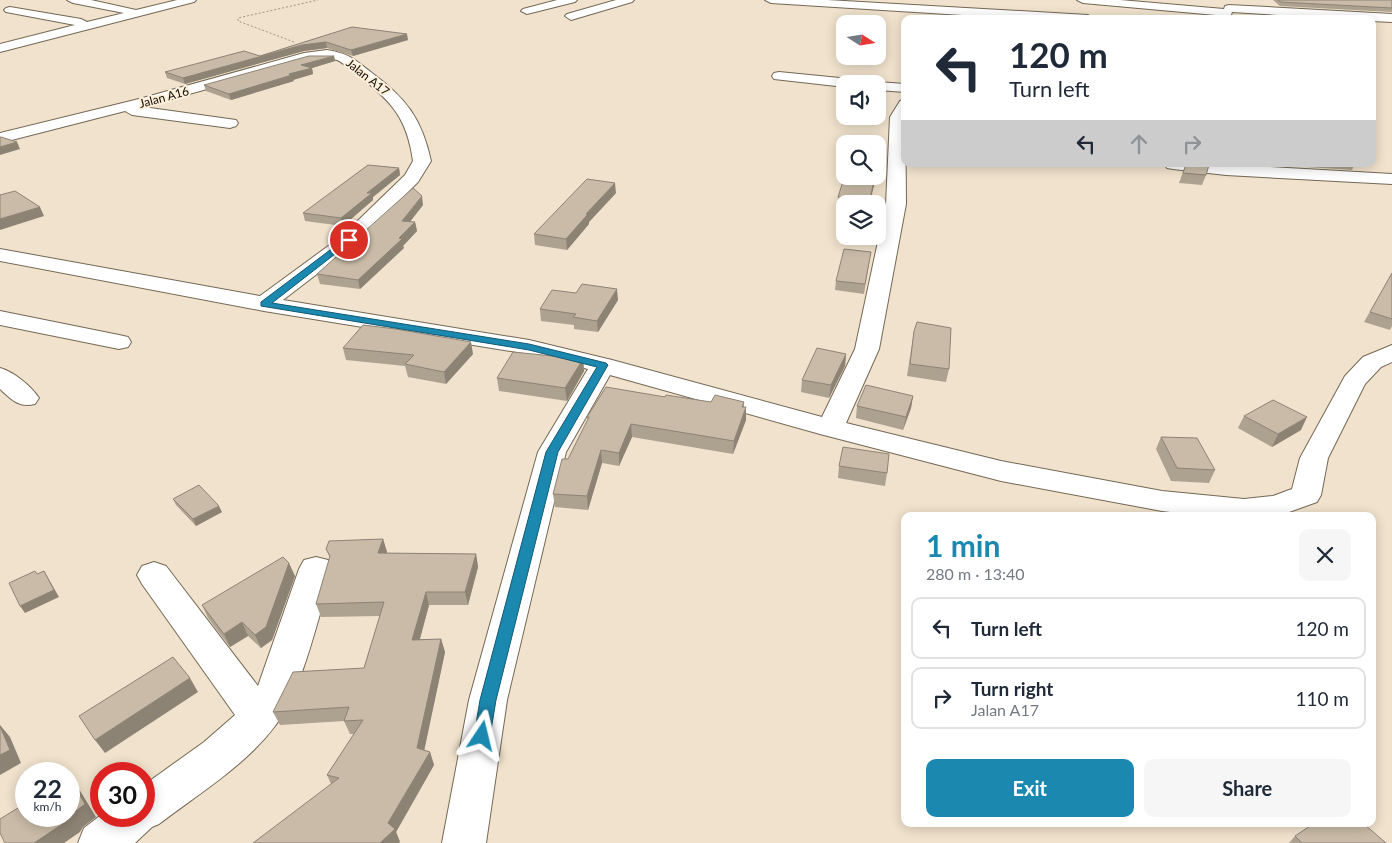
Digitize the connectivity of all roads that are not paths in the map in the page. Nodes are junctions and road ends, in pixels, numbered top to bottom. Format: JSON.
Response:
{"nodes":[{"id":1,"x":73,"y":0,"type":"edge"},
{"id":2,"x":187,"y":0,"type":"edge"},
{"id":3,"x":571,"y":0,"type":"edge"},
{"id":4,"x":628,"y":0,"type":"edge"},
{"id":5,"x":771,"y":0,"type":"edge"},
{"id":6,"x":1083,"y":0,"type":"edge"},
{"id":7,"x":1219,"y":0,"type":"edge"},
{"id":8,"x":1266,"y":0,"type":"edge"},
{"id":9,"x":58,"y":2,"type":"edge"},
{"id":10,"x":912,"y":4,"type":"edge"},
{"id":11,"x":1146,"y":8,"type":"edge"},
{"id":12,"x":1227,"y":8,"type":"edge"},
{"id":13,"x":5,"y":11,"type":"edge"},
{"id":14,"x":527,"y":11,"type":"dead end"},
{"id":15,"x":1276,"y":12,"type":"junction"},
{"id":16,"x":139,"y":13,"type":"junction"},
{"id":17,"x":1004,"y":15,"type":"edge"},
{"id":18,"x":1334,"y":15,"type":"edge"},
{"id":19,"x":571,"y":16,"type":"dead end"},
{"id":20,"x":1376,"y":17,"type":"edge"},
{"id":21,"x":1392,"y":18,"type":"edge"},
{"id":22,"x":90,"y":25,"type":"junction"},
{"id":23,"x":0,"y":34,"type":"edge"},
{"id":24,"x":29,"y":40,"type":"junction"},
{"id":25,"x":0,"y":48,"type":"edge"},
{"id":26,"x":327,"y":54,"type":"joint"},
{"id":27,"x":779,"y":76,"type":"dead end"},
{"id":28,"x":836,"y":82,"type":"edge"},
{"id":29,"x":886,"y":87,"type":"edge"},
{"id":30,"x":901,"y":88,"type":"edge"},
{"id":31,"x":120,"y":108,"type":"junction"},
{"id":32,"x":901,"y":111,"type":"edge"},
{"id":33,"x":230,"y":123,"type":"dead end"},
{"id":34,"x":0,"y":138,"type":"edge"},
{"id":35,"x":901,"y":140,"type":"edge"},
{"id":36,"x":1227,"y":167,"type":"edge"},
{"id":37,"x":1392,"y":179,"type":"edge"},
{"id":38,"x":0,"y":255,"type":"edge"},
{"id":39,"x":264,"y":304,"type":"junction"},
{"id":40,"x":0,"y":318,"type":"edge"},
{"id":41,"x":118,"y":342,"type":"dead end"},
{"id":42,"x":1392,"y":352,"type":"edge"},
{"id":43,"x":603,"y":365,"type":"junction"},
{"id":44,"x":0,"y":376,"type":"edge"},
{"id":45,"x":26,"y":398,"type":"dead end"},
{"id":46,"x":830,"y":428,"type":"junction"},
{"id":47,"x":316,"y":569,"type":"dead end"},
{"id":48,"x":154,"y":575,"type":"dead end"},
{"id":49,"x":259,"y":717,"type":"junction"},
{"id":50,"x":155,"y":802,"type":"edge"},
{"id":51,"x":121,"y":827,"type":"edge"},
{"id":52,"x":100,"y":843,"type":"edge"},
{"id":53,"x":464,"y":843,"type":"edge"}],
"edges":[{"from":1,"to":16,"type":"street"},
{"from":2,"to":16,"type":"street"},
{"from":3,"to":14,"type":"street"},
{"from":4,"to":19,"type":"street"},
{"from":5,"to":10,"type":"street"},
{"from":6,"to":11,"type":"street"},
{"from":7,"to":12,"type":"street"},
{"from":8,"to":15,"type":"street"},
{"from":9,"to":13,"type":"street"},
{"from":10,"to":17,"type":"street"},
{"from":11,"to":12,"type":"street"},
{"from":12,"to":15,"type":"street"},
{"from":13,"to":22,"type":"street"},
{"from":15,"to":18,"type":"street"},
{"from":16,"to":22,"type":"street"},
{"from":20,"to":21,"type":"street"},
{"from":22,"to":24,"type":"street"},
{"from":23,"to":24,"type":"street"},
{"from":24,"to":25,"type":"street"},
{"from":26,"to":31,"type":"street","name":"Jalan A16"},
{"from":26,"to":39,"type":"street","name":"Jalan A17"},
{"from":27,"to":28,"type":"street"},
{"from":29,"to":30,"type":"street"},
{"from":31,"to":33,"type":"street"},
{"from":31,"to":34,"type":"street","name":"Jalan A16"},
{"from":32,"to":35,"type":"street"},
{"from":35,"to":46,"type":"street"},
{"from":36,"to":37,"type":"street"},
{"from":38,"to":39,"type":"street"},
{"from":39,"to":43,"type":"street"},
{"from":40,"to":41,"type":"street"},
{"from":42,"to":46,"type":"street"},
{"from":43,"to":46,"type":"street"},
{"from":43,"to":53,"type":"street"},
{"from":44,"to":45,"type":"street"},
{"from":47,"to":49,"type":"street"},
{"from":48,"to":49,"type":"street"},
{"from":49,"to":50,"type":"street"},
{"from":51,"to":52,"type":"street"}]}
